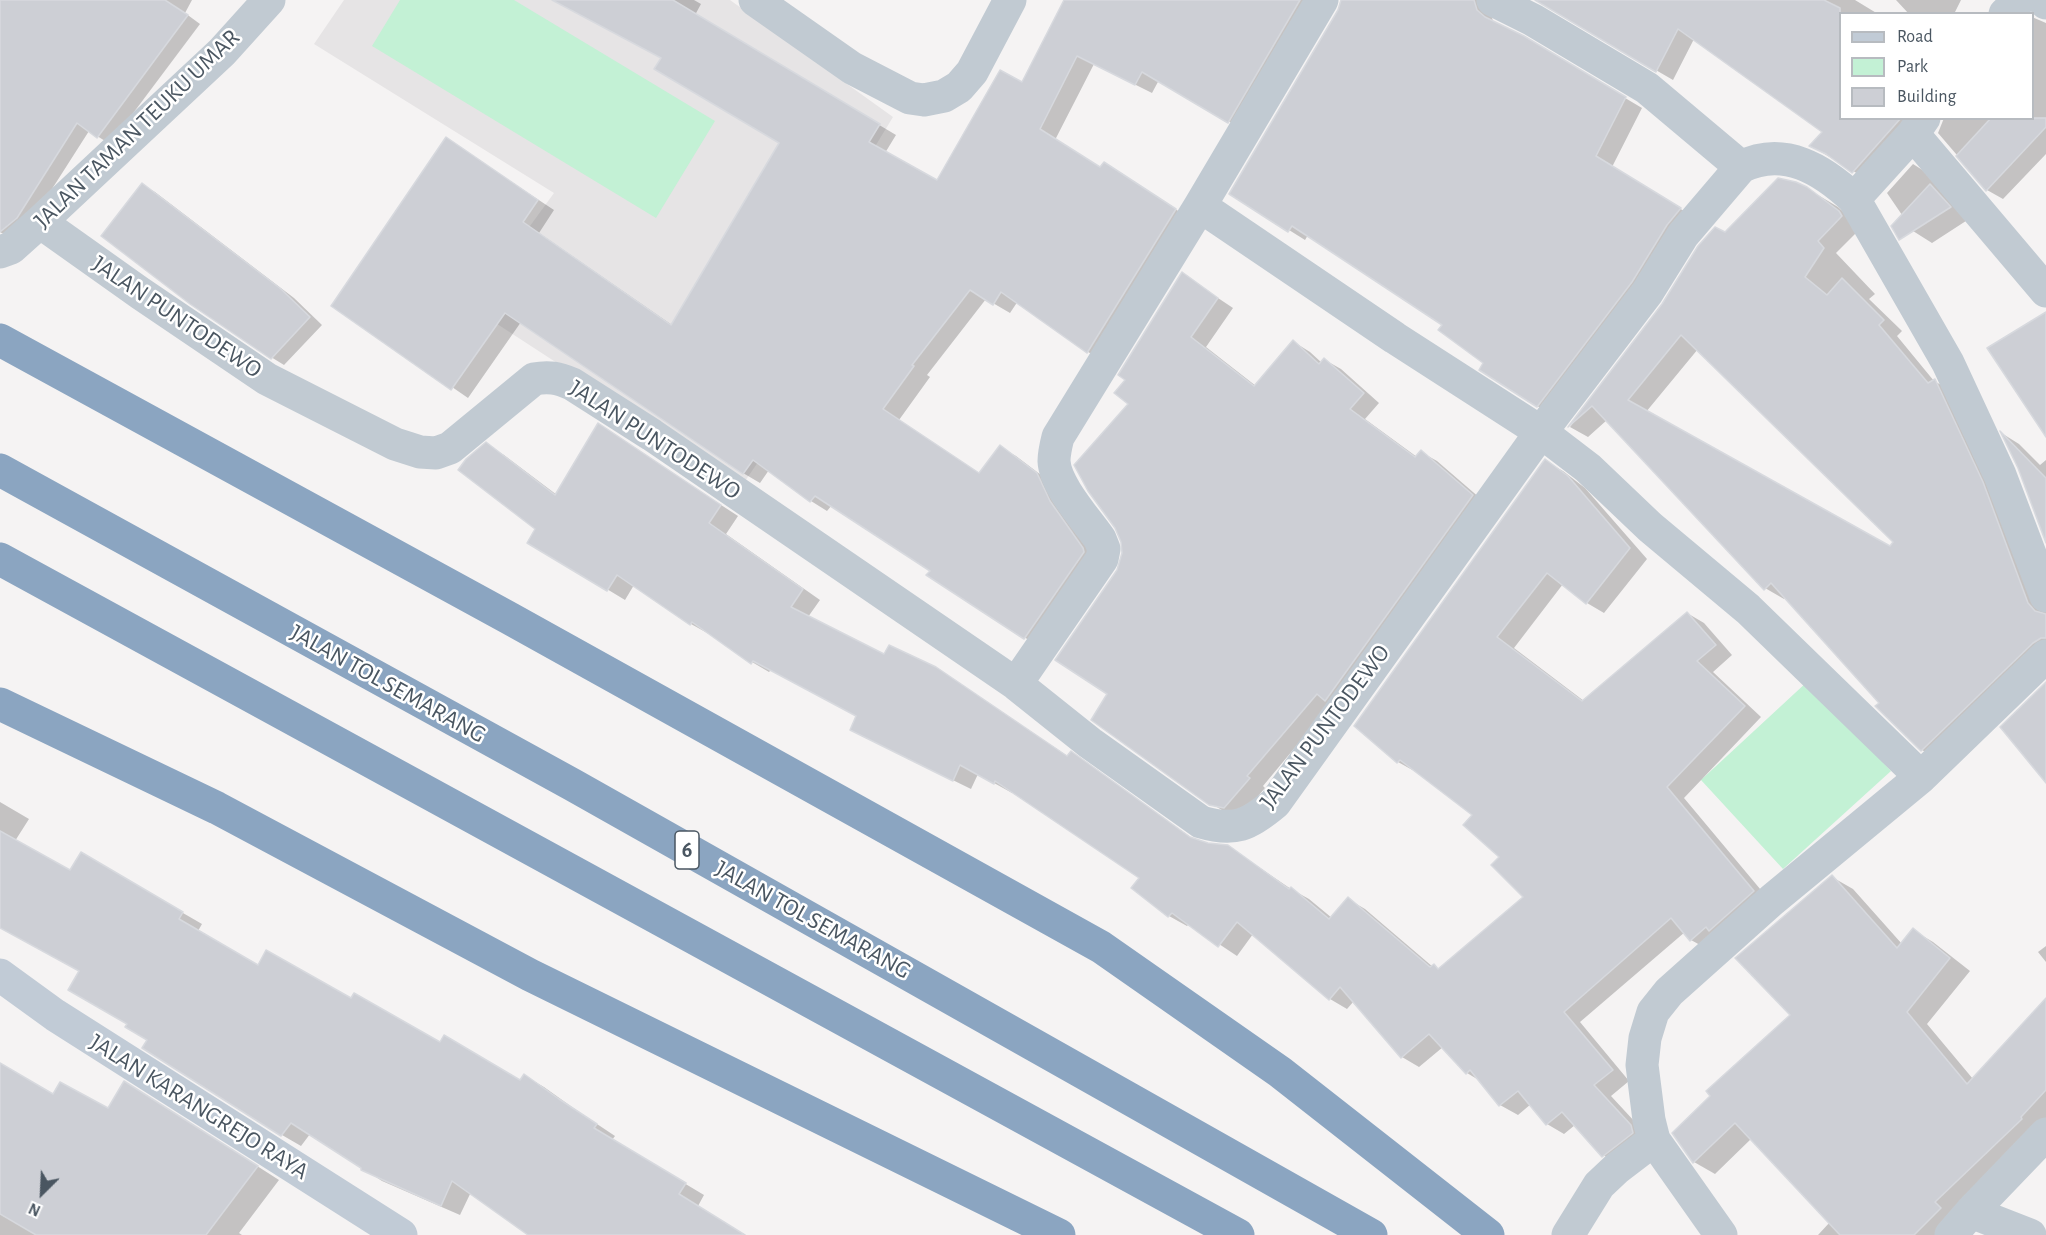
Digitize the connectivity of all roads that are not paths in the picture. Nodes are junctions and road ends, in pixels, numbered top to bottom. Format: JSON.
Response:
{"nodes":[{"id":1,"x":269,"y":0,"type":"edge"},
{"id":2,"x":755,"y":0,"type":"edge"},
{"id":3,"x":1010,"y":0,"type":"edge"},
{"id":4,"x":1322,"y":0,"type":"edge"},
{"id":5,"x":1493,"y":0,"type":"edge"},
{"id":6,"x":2019,"y":0,"type":"edge"},
{"id":7,"x":2007,"y":12,"type":"edge"},
{"id":8,"x":1919,"y":126,"type":"edge"},
{"id":9,"x":1741,"y":167,"type":"junction"},
{"id":10,"x":1854,"y":199,"type":"junction"},
{"id":11,"x":1200,"y":206,"type":"junction"},
{"id":12,"x":40,"y":222,"type":"junction"},
{"id":13,"x":0,"y":252,"type":"edge"},
{"id":14,"x":2046,"y":291,"type":"edge"},
{"id":15,"x":0,"y":340,"type":"edge"},
{"id":16,"x":1541,"y":432,"type":"junction"},
{"id":17,"x":0,"y":470,"type":"edge"},
{"id":18,"x":0,"y":558,"type":"edge"},
{"id":19,"x":2046,"y":596,"type":"edge"},
{"id":20,"x":2046,"y":656,"type":"edge"},
{"id":21,"x":1016,"y":684,"type":"junction"},
{"id":22,"x":0,"y":704,"type":"edge"},
{"id":23,"x":1921,"y":777,"type":"junction"},
{"id":24,"x":0,"y":975,"type":"edge"},
{"id":25,"x":2046,"y":1134,"type":"edge"},
{"id":26,"x":1654,"y":1140,"type":"junction"},
{"id":27,"x":1961,"y":1223,"type":"edge"},
{"id":28,"x":401,"y":1235,"type":"edge"},
{"id":29,"x":1059,"y":1235,"type":"edge"},
{"id":30,"x":1238,"y":1235,"type":"edge"},
{"id":31,"x":1371,"y":1235,"type":"edge"},
{"id":32,"x":1488,"y":1235,"type":"edge"},
{"id":33,"x":1568,"y":1235,"type":"edge"},
{"id":34,"x":1721,"y":1235,"type":"edge"},
{"id":35,"x":2030,"y":1235,"type":"edge"}],
"edges":[{"from":1,"to":12,"type":"street","name":"JALAN TAMAN TEUKU UMAR"},
{"from":2,"to":3,"type":"street"},
{"from":4,"to":11,"type":"street"},
{"from":5,"to":9,"type":"street"},
{"from":6,"to":7,"type":"street"},
{"from":8,"to":10,"type":"street"},
{"from":8,"to":14,"type":"street"},
{"from":9,"to":10,"type":"street"},
{"from":9,"to":16,"type":"street","name":"JALAN PUNTODEWO"},
{"from":10,"to":19,"type":"street"},
{"from":11,"to":16,"type":"street"},
{"from":11,"to":21,"type":"street"},
{"from":12,"to":13,"type":"street","name":"JALAN TAMAN TEUKU UMAR"},
{"from":12,"to":21,"type":"street","name":"JALAN PUNTODEWO"},
{"from":15,"to":32,"type":"highway"},
{"from":16,"to":21,"type":"street","name":"JALAN PUNTODEWO"},
{"from":16,"to":23,"type":"street"},
{"from":17,"to":31,"type":"highway","name":"JALAN TOL SEMARANG","number":"6"},
{"from":18,"to":30,"type":"highway"},
{"from":20,"to":23,"type":"street"},
{"from":22,"to":29,"type":"highway"},
{"from":23,"to":26,"type":"street"},
{"from":24,"to":28,"type":"main road","name":"JALAN KARANGREJO RAYA"},
{"from":25,"to":27,"type":"street"},
{"from":26,"to":33,"type":"street"},
{"from":26,"to":34,"type":"street"},
{"from":27,"to":35,"type":"street"}]}
